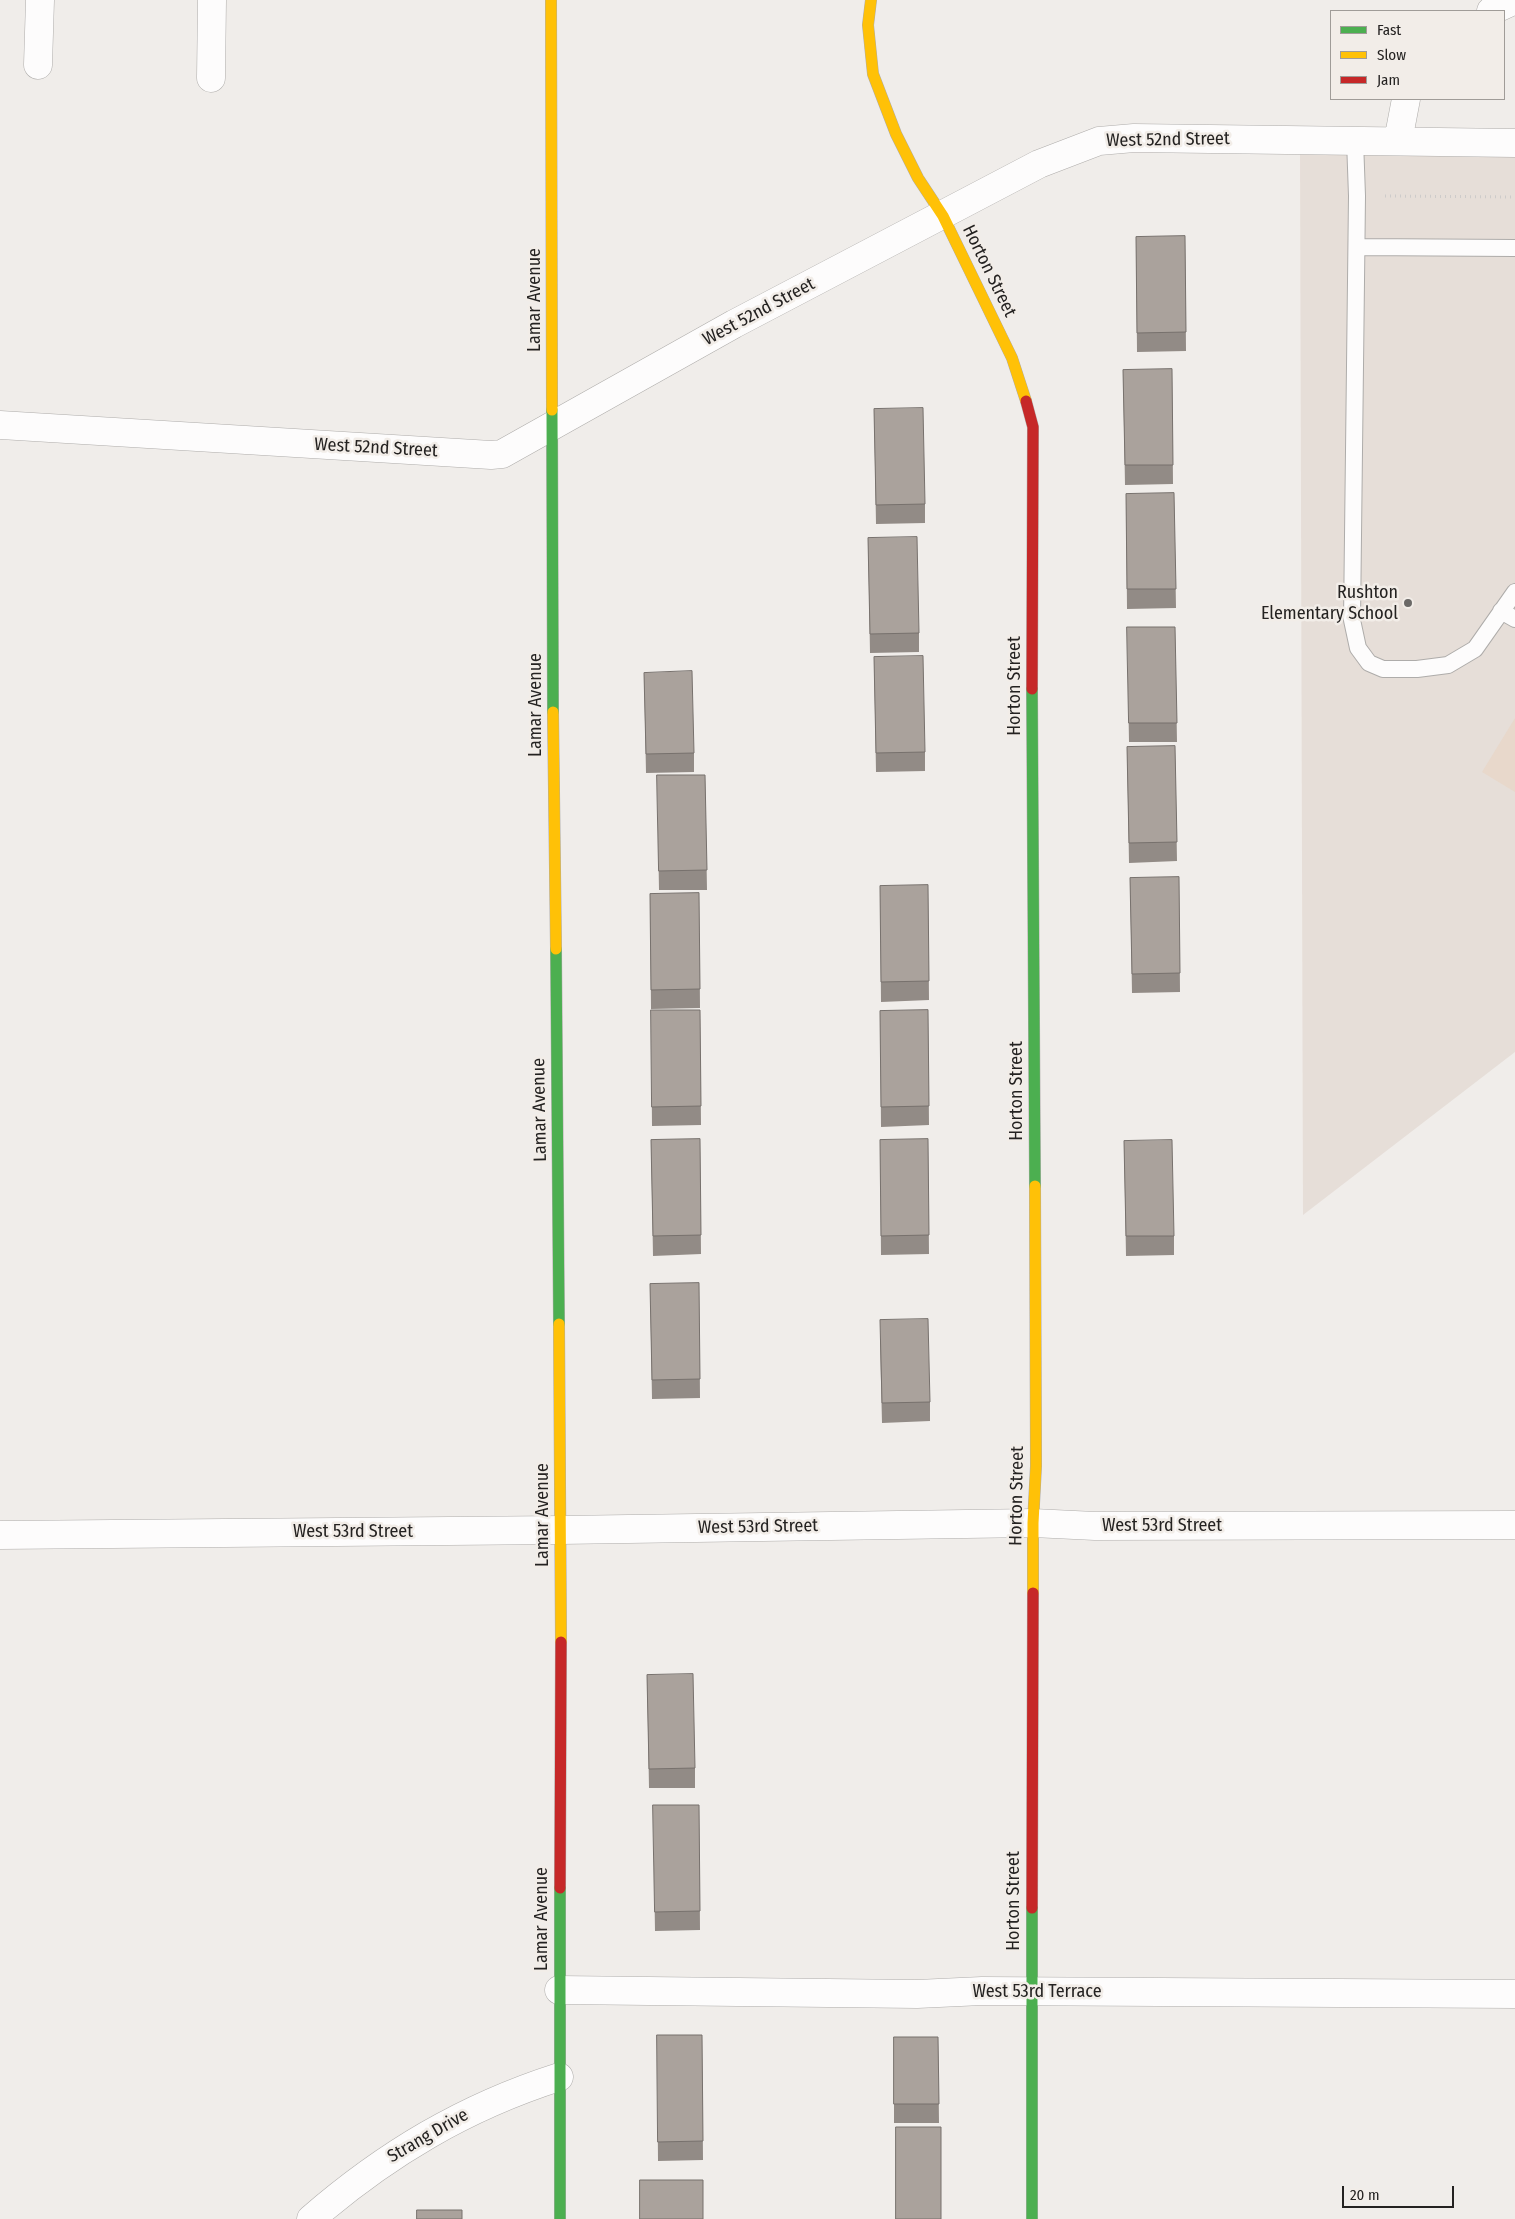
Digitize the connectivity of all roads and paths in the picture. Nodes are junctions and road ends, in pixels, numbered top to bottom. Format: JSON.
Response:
{"nodes":[{"id":1,"x":40,"y":0,"type":"edge"},
{"id":2,"x":212,"y":0,"type":"edge"},
{"id":3,"x":551,"y":0,"type":"edge"},
{"id":4,"x":871,"y":0,"type":"edge"},
{"id":5,"x":1515,"y":0,"type":"edge"},
{"id":6,"x":1493,"y":10,"type":"edge"},
{"id":7,"x":38,"y":65,"type":"dead end"},
{"id":8,"x":210,"y":78,"type":"dead end"},
{"id":9,"x":1406,"y":100,"type":"edge"},
{"id":10,"x":1355,"y":140,"type":"junction"},
{"id":11,"x":1398,"y":141,"type":"junction"},
{"id":12,"x":1515,"y":143,"type":"edge"},
{"id":13,"x":1357,"y":196,"type":"junction"},
{"id":14,"x":1515,"y":197,"type":"edge"},
{"id":15,"x":943,"y":216,"type":"junction"},
{"id":16,"x":1356,"y":247,"type":"junction"},
{"id":17,"x":1515,"y":248,"type":"edge"},
{"id":18,"x":553,"y":424,"type":"junction"},
{"id":19,"x":0,"y":425,"type":"edge"},
{"id":20,"x":1515,"y":592,"type":"edge"},
{"id":21,"x":1508,"y":615,"type":"edge"},
{"id":22,"x":1033,"y":1523,"type":"junction"},
{"id":23,"x":1515,"y":1525,"type":"edge"},
{"id":24,"x":561,"y":1530,"type":"junction"},
{"id":25,"x":0,"y":1535,"type":"edge"},
{"id":26,"x":560,"y":1990,"type":"junction"},
{"id":27,"x":1032,"y":1992,"type":"junction"},
{"id":28,"x":1515,"y":1994,"type":"edge"},
{"id":29,"x":559,"y":2077,"type":"junction"},
{"id":30,"x":311,"y":2219,"type":"edge"},
{"id":31,"x":560,"y":2219,"type":"edge"},
{"id":32,"x":1032,"y":2219,"type":"edge"}],
"edges":[{"from":1,"to":7,"type":"street"},
{"from":2,"to":8,"type":"street"},
{"from":3,"to":18,"type":"street","name":"Lamar Avenue"},
{"from":4,"to":15,"type":"street","name":"Horton Street"},
{"from":5,"to":6,"type":"street"},
{"from":9,"to":11,"type":"street"},
{"from":10,"to":11,"type":"street","name":"West 52nd Street"},
{"from":10,"to":13,"type":"lane"},
{"from":10,"to":15,"type":"street","name":"West 52nd Street"},
{"from":11,"to":12,"type":"street","name":"West 52nd Street"},
{"from":13,"to":14,"type":"path"},
{"from":13,"to":16,"type":"lane"},
{"from":15,"to":18,"type":"street","name":"West 52nd Street"},
{"from":15,"to":22,"type":"street","name":"Horton Street"},
{"from":16,"to":17,"type":"lane"},
{"from":16,"to":21,"type":"lane"},
{"from":18,"to":19,"type":"street","name":"West 52nd Street"},
{"from":18,"to":24,"type":"street","name":"Lamar Avenue"},
{"from":20,"to":21,"type":"lane"},
{"from":22,"to":23,"type":"street","name":"West 53rd Street"},
{"from":22,"to":24,"type":"street","name":"West 53rd Street"},
{"from":22,"to":27,"type":"street","name":"Horton Street"},
{"from":24,"to":25,"type":"street","name":"West 53rd Street"},
{"from":24,"to":26,"type":"street","name":"Lamar Avenue"},
{"from":26,"to":27,"type":"street","name":"West 53rd Terrace"},
{"from":26,"to":29,"type":"street","name":"Lamar Avenue"},
{"from":27,"to":28,"type":"street","name":"West 53rd Terrace"},
{"from":27,"to":32,"type":"street","name":"Horton Street"},
{"from":29,"to":30,"type":"street","name":"Strang Drive"},
{"from":29,"to":31,"type":"street","name":"Lamar Avenue"}]}
